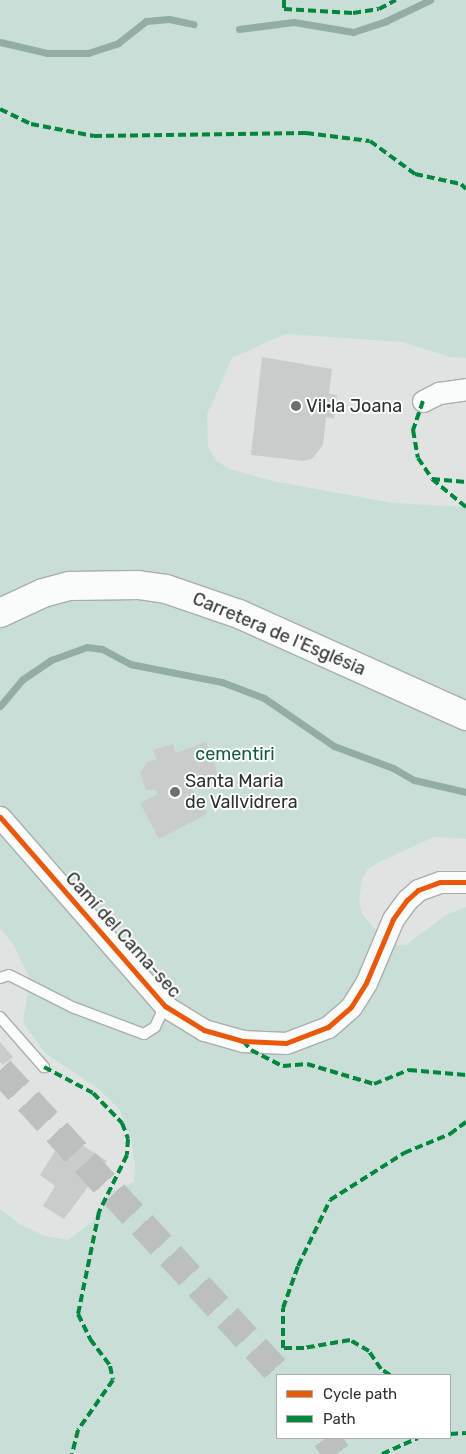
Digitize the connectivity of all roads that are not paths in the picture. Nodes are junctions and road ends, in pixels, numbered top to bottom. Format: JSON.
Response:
{"nodes":[{"id":1,"x":466,"y":389,"type":"edge"},
{"id":2,"x":423,"y":401,"type":"dead end"},
{"id":3,"x":0,"y":613,"type":"edge"},
{"id":4,"x":466,"y":716,"type":"edge"},
{"id":5,"x":0,"y":817,"type":"edge"},
{"id":6,"x":466,"y":882,"type":"edge"},
{"id":7,"x":0,"y":978,"type":"edge"},
{"id":8,"x":165,"y":1006,"type":"junction"},
{"id":9,"x":0,"y":1017,"type":"edge"},
{"id":10,"x":44,"y":1067,"type":"dead end"}],
"edges":[{"from":1,"to":2,"type":"street"},
{"from":3,"to":4,"type":"main road","name":"Carretera de l'Església"},
{"from":5,"to":8,"type":"street","name":"Camí del Cama-sec"},
{"from":6,"to":8,"type":"street","name":"Camí del Cama-sec"},
{"from":7,"to":8,"type":"lane","name":"Camí del Cama-sec"},
{"from":9,"to":10,"type":"lane"}]}
